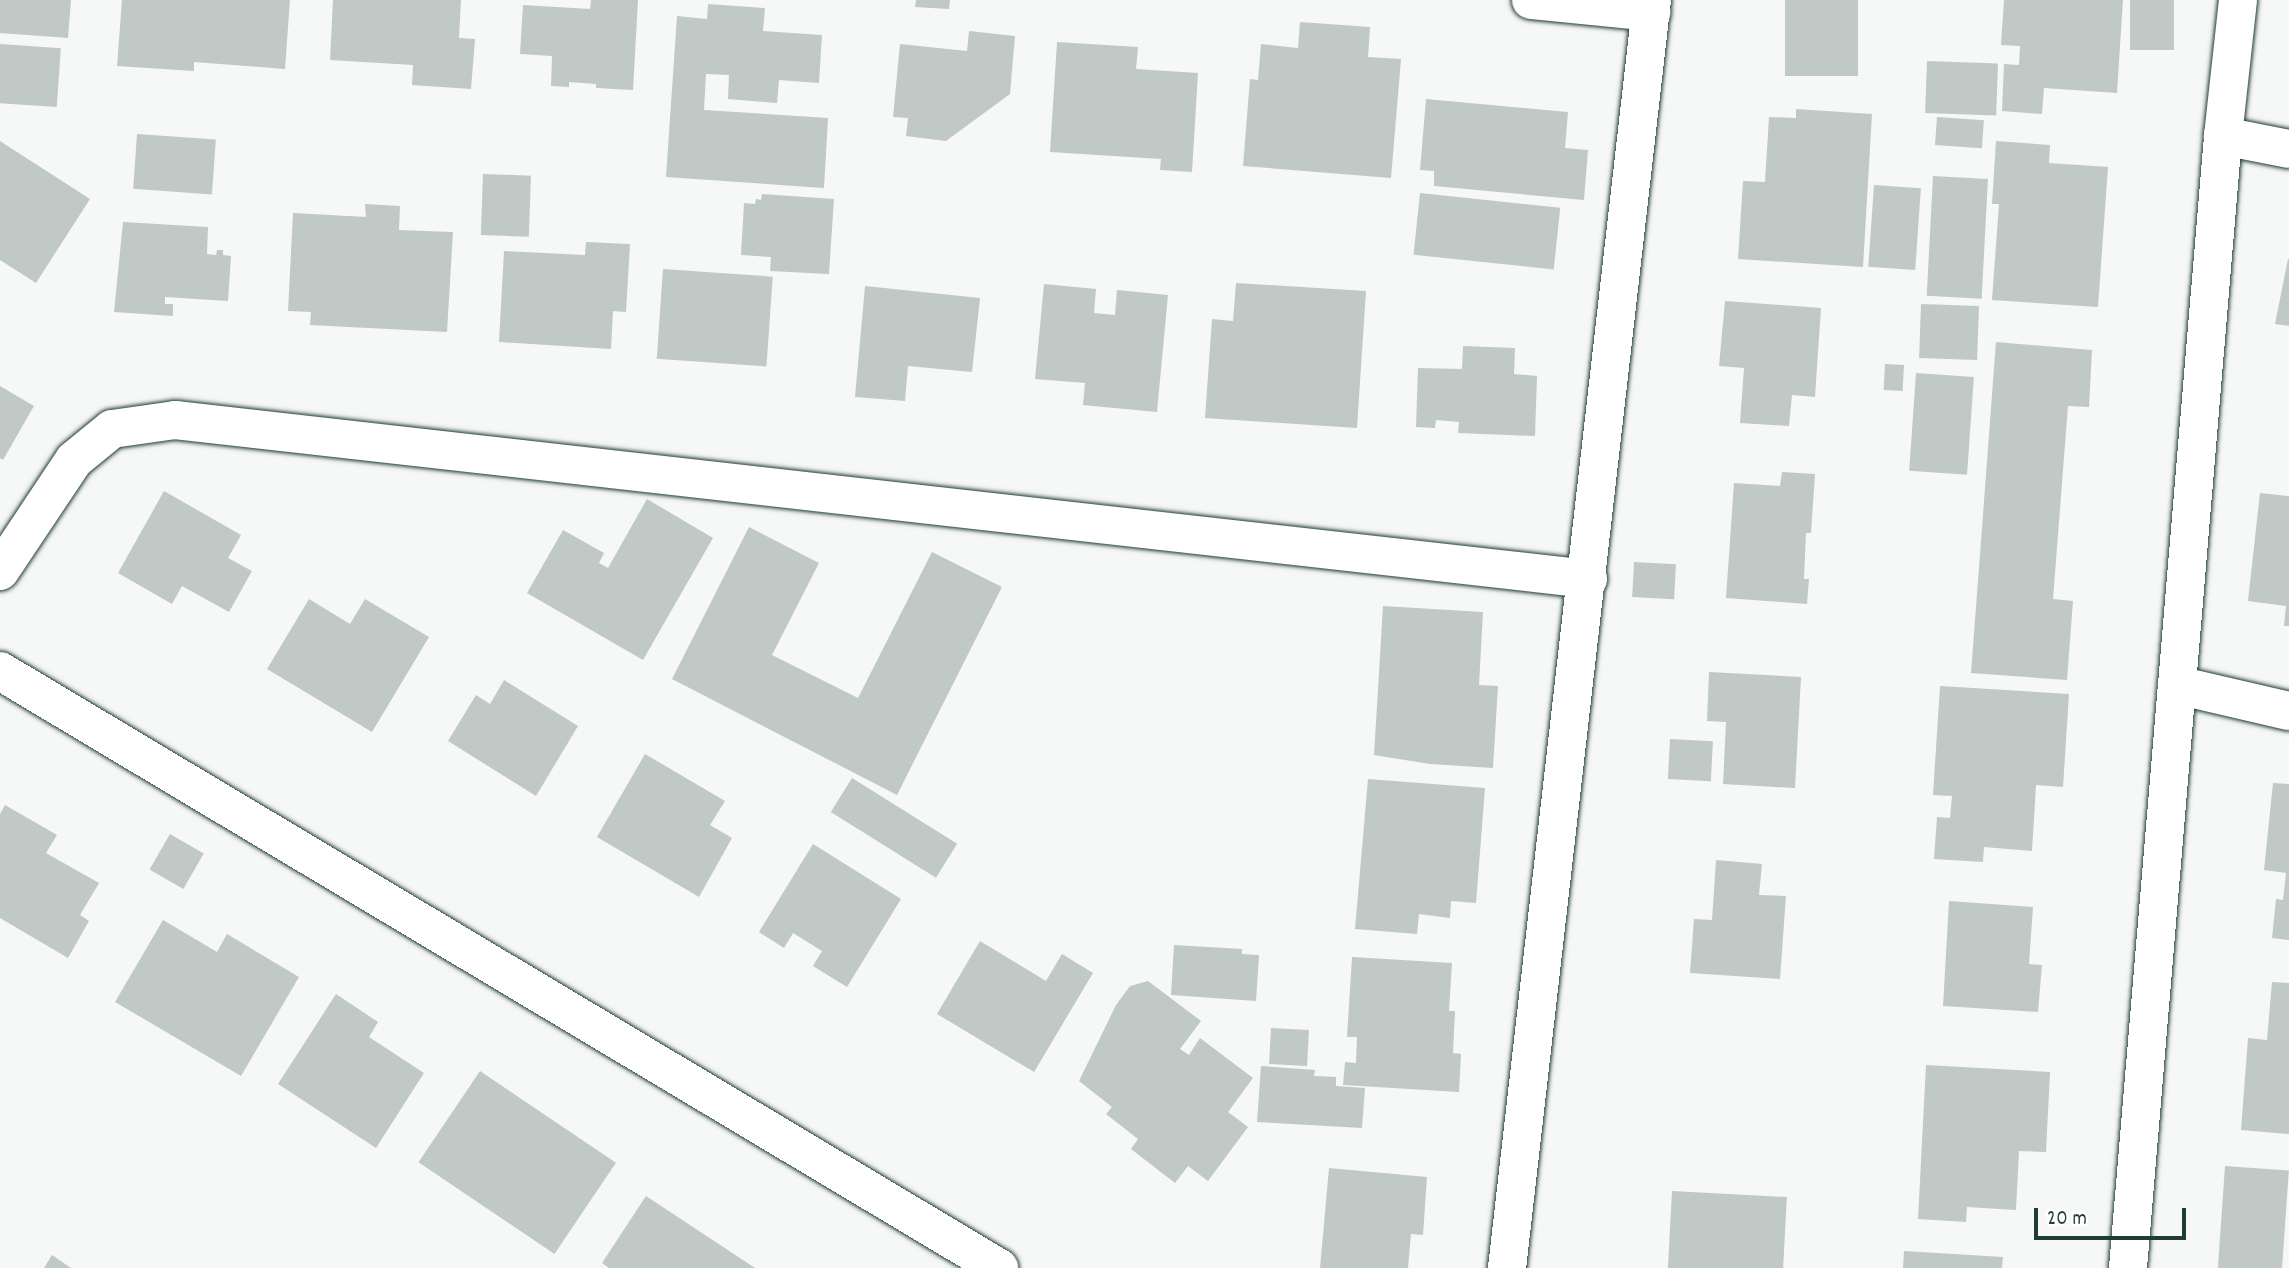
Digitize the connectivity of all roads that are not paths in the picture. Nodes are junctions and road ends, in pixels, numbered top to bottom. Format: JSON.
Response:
{"nodes":[{"id":1,"x":1531,"y":0,"type":"edge"},
{"id":2,"x":2238,"y":0,"type":"edge"},
{"id":3,"x":1651,"y":6,"type":"edge"},
{"id":4,"x":2223,"y":136,"type":"junction"},
{"id":5,"x":2289,"y":149,"type":"edge"},
{"id":6,"x":0,"y":571,"type":"edge"},
{"id":7,"x":1588,"y":579,"type":"junction"},
{"id":8,"x":0,"y":671,"type":"edge"},
{"id":9,"x":2177,"y":685,"type":"junction"},
{"id":10,"x":2289,"y":711,"type":"edge"},
{"id":11,"x":999,"y":1268,"type":"edge"},
{"id":12,"x":1507,"y":1268,"type":"edge"},
{"id":13,"x":2128,"y":1268,"type":"edge"}],
"edges":[{"from":1,"to":3,"type":"street"},
{"from":2,"to":4,"type":"street"},
{"from":3,"to":7,"type":"street"},
{"from":4,"to":5,"type":"street"},
{"from":4,"to":9,"type":"street"},
{"from":6,"to":7,"type":"street"},
{"from":7,"to":12,"type":"street"},
{"from":8,"to":11,"type":"street"},
{"from":9,"to":10,"type":"street"},
{"from":9,"to":13,"type":"street"}]}
